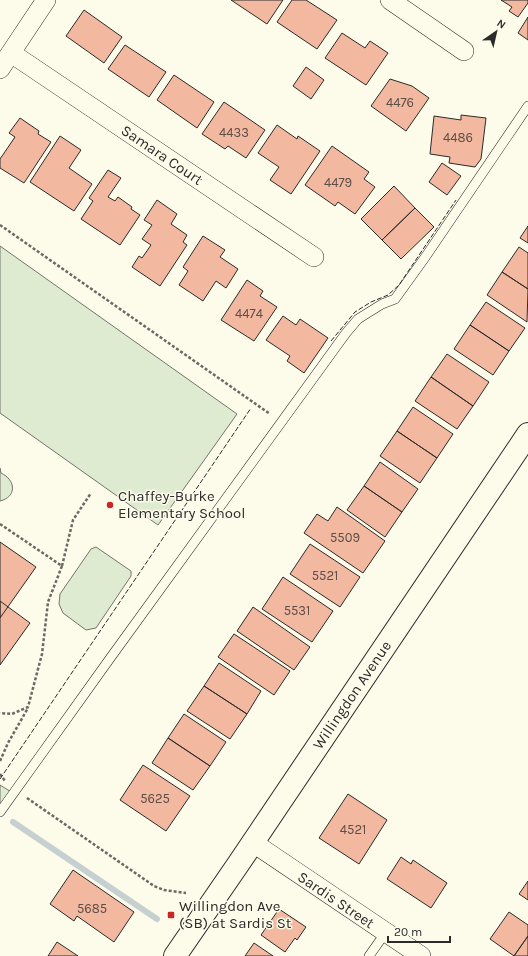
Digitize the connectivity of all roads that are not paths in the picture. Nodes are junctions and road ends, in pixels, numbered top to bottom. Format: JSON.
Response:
{"nodes":[{"id":1,"x":46,"y":0,"type":"edge"},
{"id":2,"x":390,"y":0,"type":"edge"},
{"id":3,"x":464,"y":51,"type":"dead end"},
{"id":4,"x":11,"y":53,"type":"junction"},
{"id":5,"x":0,"y":69,"type":"edge"},
{"id":6,"x":528,"y":106,"type":"edge"},
{"id":7,"x":314,"y":258,"type":"dead end"},
{"id":8,"x":528,"y":434,"type":"edge"},
{"id":9,"x":0,"y":812,"type":"edge"},
{"id":10,"x":252,"y":842,"type":"junction"},
{"id":11,"x":386,"y":932,"type":"junction"},
{"id":12,"x":175,"y":956,"type":"edge"},
{"id":13,"x":369,"y":956,"type":"edge"},
{"id":14,"x":421,"y":956,"type":"edge"}],
"edges":[{"from":1,"to":4,"type":"street"},
{"from":2,"to":3,"type":"street"},
{"from":4,"to":5,"type":"street"},
{"from":4,"to":7,"type":"street","name":"Samara Court"},
{"from":6,"to":9,"type":"lane"},
{"from":8,"to":10,"type":"main road","name":"Willingdon Avenue"},
{"from":10,"to":11,"type":"street","name":"Sardis Street"},
{"from":10,"to":12,"type":"main road","name":"Willingdon Avenue"},
{"from":11,"to":13,"type":"lane"},
{"from":11,"to":14,"type":"street","name":"Sardis Street"}]}
